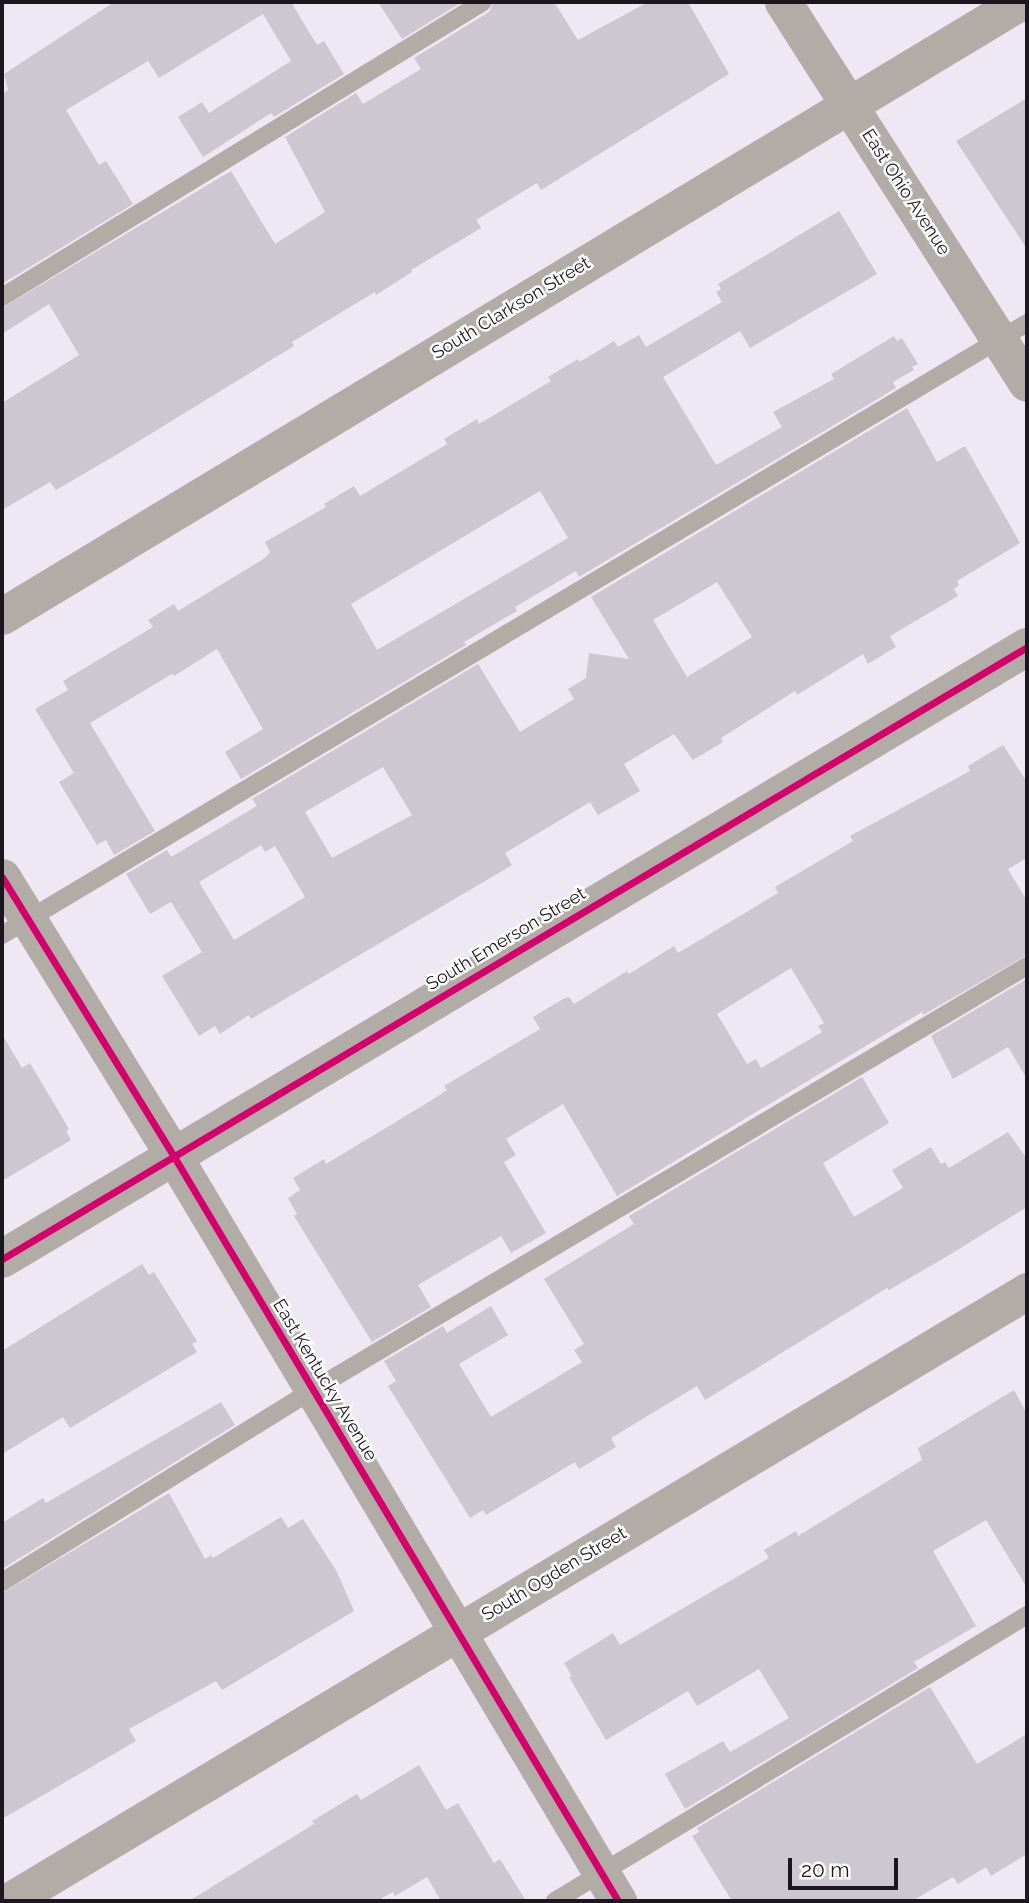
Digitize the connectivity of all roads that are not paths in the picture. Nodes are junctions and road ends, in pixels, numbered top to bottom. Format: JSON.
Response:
{"nodes":[{"id":1,"x":483,"y":2,"type":"edge"},
{"id":2,"x":783,"y":2,"type":"edge"},
{"id":3,"x":1020,"y":2,"type":"edge"},
{"id":4,"x":849,"y":104,"type":"junction"},
{"id":5,"x":2,"y":297,"type":"edge"},
{"id":6,"x":1014,"y":331,"type":"edge"},
{"id":7,"x":1027,"y":383,"type":"edge"},
{"id":8,"x":2,"y":615,"type":"edge"},
{"id":9,"x":1027,"y":647,"type":"edge"},
{"id":10,"x":2,"y":877,"type":"edge"},
{"id":11,"x":14,"y":927,"type":"edge"},
{"id":12,"x":1027,"y":966,"type":"edge"},
{"id":13,"x":173,"y":1155,"type":"junction"},
{"id":14,"x":2,"y":1259,"type":"edge"},
{"id":15,"x":1027,"y":1291,"type":"edge"},
{"id":16,"x":313,"y":1390,"type":"junction"},
{"id":17,"x":2,"y":1582,"type":"edge"},
{"id":18,"x":1027,"y":1615,"type":"edge"},
{"id":19,"x":456,"y":1633,"type":"junction"},
{"id":20,"x":610,"y":1887,"type":"edge"},
{"id":21,"x":9,"y":1901,"type":"edge"},
{"id":22,"x":555,"y":1901,"type":"edge"}],
"edges":[{"from":1,"to":5,"type":"lane"},
{"from":2,"to":4,"type":"street","name":"East Ohio Avenue"},
{"from":3,"to":4,"type":"street","name":"South Clarkson Street"},
{"from":4,"to":6,"type":"street","name":"East Ohio Avenue"},
{"from":4,"to":8,"type":"street","name":"South Clarkson Street"},
{"from":6,"to":7,"type":"street","name":"East Ohio Avenue"},
{"from":6,"to":11,"type":"lane"},
{"from":9,"to":13,"type":"street","name":"South Emerson Street"},
{"from":10,"to":11,"type":"street","name":"East Kentucky Avenue"},
{"from":11,"to":13,"type":"street","name":"East Kentucky Avenue"},
{"from":12,"to":16,"type":"lane"},
{"from":13,"to":14,"type":"street","name":"South Emerson Street"},
{"from":13,"to":16,"type":"street","name":"East Kentucky Avenue"},
{"from":15,"to":19,"type":"street","name":"South Ogden Street"},
{"from":16,"to":17,"type":"lane"},
{"from":16,"to":19,"type":"street","name":"East Kentucky Avenue"},
{"from":18,"to":20,"type":"lane"},
{"from":19,"to":20,"type":"street","name":"East Kentucky Avenue"},
{"from":19,"to":21,"type":"street","name":"South Ogden Street"},
{"from":20,"to":22,"type":"lane"}]}
